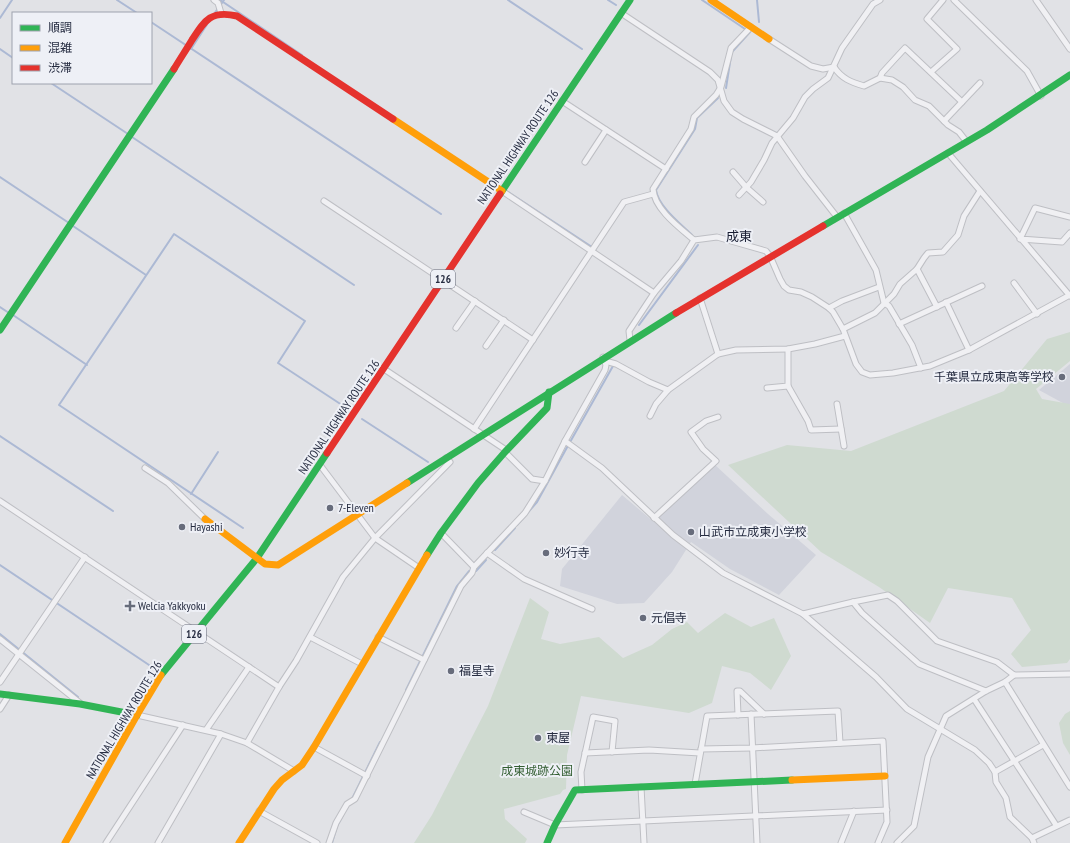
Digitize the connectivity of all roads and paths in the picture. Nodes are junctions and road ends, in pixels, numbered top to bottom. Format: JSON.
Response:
{"nodes":[{"id":1,"x":214,"y":0,"type":"edge"},
{"id":2,"x":630,"y":0,"type":"edge"},
{"id":3,"x":711,"y":0,"type":"edge"},
{"id":4,"x":880,"y":0,"type":"edge"},
{"id":5,"x":943,"y":0,"type":"edge"},
{"id":6,"x":958,"y":1,"type":"edge"},
{"id":7,"x":1039,"y":1,"type":"edge"},
{"id":8,"x":621,"y":13,"type":"junction"},
{"id":9,"x":221,"y":14,"type":"junction"},
{"id":10,"x":751,"y":27,"type":"junction"},
{"id":11,"x":769,"y":39,"type":"joint"},
{"id":12,"x":1070,"y":49,"type":"edge"},
{"id":13,"x":834,"y":67,"type":"junction"},
{"id":14,"x":931,"y":72,"type":"junction"},
{"id":15,"x":1070,"y":75,"type":"edge"},
{"id":16,"x":880,"y":78,"type":"junction"},
{"id":17,"x":980,"y":83,"type":"dead end"},
{"id":18,"x":721,"y":87,"type":"junction"},
{"id":19,"x":1041,"y":96,"type":"junction"},
{"id":20,"x":562,"y":100,"type":"junction"},
{"id":21,"x":962,"y":102,"type":"junction"},
{"id":22,"x":944,"y":121,"type":"junction"},
{"id":23,"x":606,"y":130,"type":"junction"},
{"id":24,"x":777,"y":136,"type":"junction"},
{"id":25,"x":966,"y":141,"type":"junction"},
{"id":26,"x":948,"y":153,"type":"junction"},
{"id":27,"x":585,"y":162,"type":"dead end"},
{"id":28,"x":666,"y":169,"type":"junction"},
{"id":29,"x":733,"y":172,"type":"dead end"},
{"id":30,"x":746,"y":187,"type":"junction"},
{"id":31,"x":502,"y":191,"type":"junction"},
{"id":32,"x":980,"y":191,"type":"junction"},
{"id":33,"x":653,"y":194,"type":"junction"},
{"id":34,"x":739,"y":195,"type":"dead end"},
{"id":35,"x":324,"y":201,"type":"dead end"},
{"id":36,"x":763,"y":202,"type":"dead end"},
{"id":37,"x":840,"y":215,"type":"junction"},
{"id":38,"x":1070,"y":217,"type":"edge"},
{"id":39,"x":1070,"y":233,"type":"edge"},
{"id":40,"x":1020,"y":239,"type":"junction"},
{"id":41,"x":694,"y":240,"type":"junction"},
{"id":42,"x":592,"y":250,"type":"junction"},
{"id":43,"x":770,"y":256,"type":"junction"},
{"id":44,"x":917,"y":269,"type":"junction"},
{"id":45,"x":443,"y":279,"type":"junction"},
{"id":46,"x":1014,"y":283,"type":"dead end"},
{"id":47,"x":982,"y":286,"type":"dead end"},
{"id":48,"x":879,"y":287,"type":"junction"},
{"id":49,"x":654,"y":293,"type":"junction"},
{"id":50,"x":1069,"y":296,"type":"edge"},
{"id":51,"x":700,"y":298,"type":"junction"},
{"id":52,"x":475,"y":301,"type":"junction"},
{"id":53,"x":946,"y":302,"type":"junction"},
{"id":54,"x":884,"y":303,"type":"junction"},
{"id":55,"x":937,"y":307,"type":"junction"},
{"id":56,"x":829,"y":308,"type":"junction"},
{"id":57,"x":1037,"y":314,"type":"junction"},
{"id":58,"x":504,"y":320,"type":"junction"},
{"id":59,"x":899,"y":324,"type":"junction"},
{"id":60,"x":456,"y":328,"type":"dead end"},
{"id":61,"x":843,"y":329,"type":"junction"},
{"id":62,"x":0,"y":330,"type":"edge"},
{"id":63,"x":845,"y":336,"type":"junction"},
{"id":64,"x":533,"y":340,"type":"junction"},
{"id":65,"x":630,"y":340,"type":"junction"},
{"id":66,"x":486,"y":346,"type":"dead end"},
{"id":67,"x":788,"y":349,"type":"junction"},
{"id":68,"x":969,"y":350,"type":"junction"},
{"id":69,"x":718,"y":354,"type":"junction"},
{"id":70,"x":604,"y":359,"type":"junction"},
{"id":71,"x":921,"y":368,"type":"junction"},
{"id":72,"x":384,"y":369,"type":"junction"},
{"id":73,"x":788,"y":386,"type":"junction"},
{"id":74,"x":767,"y":388,"type":"dead end"},
{"id":75,"x":668,"y":390,"type":"junction"},
{"id":76,"x":549,"y":392,"type":"junction"},
{"id":77,"x":837,"y":404,"type":"dead end"},
{"id":78,"x":650,"y":416,"type":"dead end"},
{"id":79,"x":718,"y":417,"type":"dead end"},
{"id":80,"x":474,"y":428,"type":"junction"},
{"id":81,"x":841,"y":429,"type":"junction"},
{"id":82,"x":482,"y":434,"type":"junction"},
{"id":83,"x":567,"y":442,"type":"junction"},
{"id":84,"x":844,"y":446,"type":"dead end"},
{"id":85,"x":505,"y":451,"type":"junction"},
{"id":86,"x":446,"y":458,"type":"junction"},
{"id":87,"x":320,"y":465,"type":"junction"},
{"id":88,"x":145,"y":468,"type":"dead end"},
{"id":89,"x":545,"y":481,"type":"junction"},
{"id":90,"x":0,"y":501,"type":"edge"},
{"id":91,"x":358,"y":514,"type":"junction"},
{"id":92,"x":654,"y":518,"type":"junction"},
{"id":93,"x":205,"y":519,"type":"joint"},
{"id":94,"x":441,"y":533,"type":"junction"},
{"id":95,"x":375,"y":538,"type":"junction"},
{"id":96,"x":487,"y":553,"type":"junction"},
{"id":97,"x":85,"y":557,"type":"junction"},
{"id":98,"x":257,"y":558,"type":"junction"},
{"id":99,"x":419,"y":568,"type":"junction"},
{"id":100,"x":473,"y":569,"type":"junction"},
{"id":101,"x":853,"y":602,"type":"junction"},
{"id":102,"x":592,"y":609,"type":"dead end"},
{"id":103,"x":803,"y":614,"type":"junction"},
{"id":104,"x":196,"y":632,"type":"junction"},
{"id":105,"x":310,"y":636,"type":"junction"},
{"id":106,"x":378,"y":637,"type":"junction"},
{"id":107,"x":0,"y":639,"type":"edge"},
{"id":108,"x":19,"y":655,"type":"junction"},
{"id":109,"x":423,"y":659,"type":"junction"},
{"id":110,"x":362,"y":664,"type":"junction"},
{"id":111,"x":249,"y":667,"type":"junction"},
{"id":112,"x":1070,"y":674,"type":"edge"},
{"id":113,"x":1014,"y":675,"type":"junction"},
{"id":114,"x":0,"y":682,"type":"edge"},
{"id":115,"x":1005,"y":682,"type":"junction"},
{"id":116,"x":279,"y":687,"type":"junction"},
{"id":117,"x":986,"y":692,"type":"junction"},
{"id":118,"x":0,"y":694,"type":"edge"},
{"id":119,"x":9,"y":695,"type":"junction"},
{"id":120,"x":974,"y":698,"type":"junction"},
{"id":121,"x":80,"y":704,"type":"junction"},
{"id":122,"x":0,"y":709,"type":"edge"},
{"id":123,"x":738,"y":714,"type":"junction"},
{"id":124,"x":751,"y":714,"type":"junction"},
{"id":125,"x":764,"y":714,"type":"junction"},
{"id":126,"x":137,"y":715,"type":"junction"},
{"id":127,"x":184,"y":724,"type":"junction"},
{"id":128,"x":206,"y":730,"type":"junction"},
{"id":129,"x":941,"y":730,"type":"junction"},
{"id":130,"x":221,"y":734,"type":"junction"},
{"id":131,"x":247,"y":743,"type":"junction"},
{"id":132,"x":840,"y":743,"type":"junction"},
{"id":133,"x":1043,"y":745,"type":"junction"},
{"id":134,"x":314,"y":747,"type":"junction"},
{"id":135,"x":752,"y":748,"type":"junction"},
{"id":136,"x":701,"y":751,"type":"junction"},
{"id":137,"x":612,"y":752,"type":"junction"},
{"id":138,"x":585,"y":753,"type":"junction"},
{"id":139,"x":1015,"y":761,"type":"junction"},
{"id":140,"x":294,"y":771,"type":"junction"},
{"id":141,"x":995,"y":772,"type":"junction"},
{"id":142,"x":365,"y":775,"type":"junction"},
{"id":143,"x":885,"y":776,"type":"junction"},
{"id":144,"x":754,"y":781,"type":"junction"},
{"id":145,"x":695,"y":784,"type":"junction"},
{"id":146,"x":642,"y":787,"type":"junction"},
{"id":147,"x":1070,"y":787,"type":"edge"},
{"id":148,"x":582,"y":790,"type":"junction"},
{"id":149,"x":887,"y":810,"type":"junction"},
{"id":150,"x":259,"y":811,"type":"junction"},
{"id":151,"x":854,"y":811,"type":"junction"},
{"id":152,"x":524,"y":812,"type":"dead end"},
{"id":153,"x":756,"y":815,"type":"junction"},
{"id":154,"x":1070,"y":820,"type":"edge"},
{"id":155,"x":643,"y":821,"type":"junction"},
{"id":156,"x":555,"y":825,"type":"junction"},
{"id":157,"x":1056,"y":825,"type":"junction"},
{"id":158,"x":1033,"y":840,"type":"edge"},
{"id":159,"x":65,"y":843,"type":"edge"},
{"id":160,"x":106,"y":843,"type":"edge"},
{"id":161,"x":158,"y":843,"type":"edge"},
{"id":162,"x":239,"y":843,"type":"edge"},
{"id":163,"x":317,"y":843,"type":"edge"},
{"id":164,"x":329,"y":843,"type":"edge"},
{"id":165,"x":547,"y":843,"type":"edge"},
{"id":166,"x":644,"y":843,"type":"edge"},
{"id":167,"x":757,"y":843,"type":"edge"},
{"id":168,"x":841,"y":843,"type":"edge"},
{"id":169,"x":878,"y":843,"type":"edge"},
{"id":170,"x":897,"y":843,"type":"edge"}],
"edges":[{"from":1,"to":9,"type":"street"},
{"from":2,"to":8,"type":"main road","name":"NATIONAL HIGHWAY ROUTE 126","number":"126"},
{"from":3,"to":10,"type":"main road"},
{"from":4,"to":13,"type":"street"},
{"from":5,"to":14,"type":"street"},
{"from":6,"to":19,"type":"street"},
{"from":7,"to":12,"type":"street"},
{"from":8,"to":18,"type":"street"},
{"from":8,"to":20,"type":"main road","name":"NATIONAL HIGHWAY ROUTE 126","number":"126"},
{"from":9,"to":31,"type":"main road"},
{"from":9,"to":62,"type":"main road"},
{"from":10,"to":11,"type":"main road"},
{"from":10,"to":18,"type":"street"},
{"from":11,"to":13,"type":"street"},
{"from":13,"to":16,"type":"street"},
{"from":13,"to":24,"type":"street"},
{"from":14,"to":16,"type":"street"},
{"from":14,"to":21,"type":"street"},
{"from":15,"to":19,"type":"main road"},
{"from":16,"to":22,"type":"street"},
{"from":17,"to":21,"type":"street"},
{"from":18,"to":24,"type":"street"},
{"from":18,"to":28,"type":"street"},
{"from":19,"to":25,"type":"main road"},
{"from":20,"to":23,"type":"street"},
{"from":20,"to":31,"type":"main road","name":"NATIONAL HIGHWAY ROUTE 126","number":"126"},
{"from":21,"to":22,"type":"street"},
{"from":22,"to":25,"type":"street"},
{"from":23,"to":27,"type":"street"},
{"from":23,"to":28,"type":"street"},
{"from":24,"to":30,"type":"street"},
{"from":24,"to":37,"type":"street"},
{"from":25,"to":26,"type":"main road"},
{"from":26,"to":32,"type":"street"},
{"from":26,"to":37,"type":"main road"},
{"from":28,"to":33,"type":"street"},
{"from":29,"to":30,"type":"street"},
{"from":30,"to":34,"type":"street"},
{"from":30,"to":36,"type":"street"},
{"from":31,"to":42,"type":"street"},
{"from":31,"to":45,"type":"main road","name":"NATIONAL HIGHWAY ROUTE 126","number":"126"},
{"from":32,"to":40,"type":"street"},
{"from":32,"to":44,"type":"street"},
{"from":33,"to":41,"type":"street"},
{"from":33,"to":42,"type":"street"},
{"from":35,"to":45,"type":"street"},
{"from":37,"to":43,"type":"main road"},
{"from":37,"to":48,"type":"street"},
{"from":38,"to":40,"type":"street"},
{"from":39,"to":40,"type":"street"},
{"from":40,"to":50,"type":"street"},
{"from":41,"to":43,"type":"street"},
{"from":41,"to":49,"type":"street"},
{"from":42,"to":49,"type":"street"},
{"from":42,"to":64,"type":"street"},
{"from":43,"to":51,"type":"main road"},
{"from":43,"to":56,"type":"street"},
{"from":44,"to":54,"type":"street"},
{"from":44,"to":55,"type":"street"},
{"from":45,"to":52,"type":"street"},
{"from":45,"to":72,"type":"main road","name":"NATIONAL HIGHWAY ROUTE 126","number":"126"},
{"from":46,"to":57,"type":"street"},
{"from":47,"to":53,"type":"street"},
{"from":48,"to":54,"type":"street"},
{"from":48,"to":56,"type":"street"},
{"from":49,"to":65,"type":"street"},
{"from":50,"to":57,"type":"street"},
{"from":51,"to":65,"type":"main road"},
{"from":51,"to":69,"type":"street"},
{"from":52,"to":58,"type":"street"},
{"from":52,"to":60,"type":"street"},
{"from":53,"to":55,"type":"street"},
{"from":53,"to":68,"type":"street"},
{"from":54,"to":59,"type":"street"},
{"from":54,"to":61,"type":"street"},
{"from":55,"to":59,"type":"street"},
{"from":56,"to":61,"type":"street"},
{"from":57,"to":68,"type":"street"},
{"from":58,"to":64,"type":"street"},
{"from":58,"to":66,"type":"street"},
{"from":59,"to":71,"type":"street"},
{"from":61,"to":63,"type":"street"},
{"from":63,"to":67,"type":"street"},
{"from":63,"to":71,"type":"street"},
{"from":64,"to":80,"type":"street"},
{"from":65,"to":70,"type":"main road"},
{"from":67,"to":69,"type":"street"},
{"from":67,"to":73,"type":"street"},
{"from":68,"to":71,"type":"street"},
{"from":69,"to":75,"type":"street"},
{"from":70,"to":75,"type":"street"},
{"from":70,"to":76,"type":"main road"},
{"from":70,"to":83,"type":"street"},
{"from":72,"to":80,"type":"street"},
{"from":72,"to":87,"type":"main road","name":"NATIONAL HIGHWAY ROUTE 126","number":"126"},
{"from":73,"to":74,"type":"street"},
{"from":73,"to":81,"type":"street"},
{"from":75,"to":78,"type":"street"},
{"from":76,"to":82,"type":"main road"},
{"from":76,"to":85,"type":"main road"},
{"from":77,"to":81,"type":"street"},
{"from":79,"to":92,"type":"street"},
{"from":80,"to":82,"type":"street"},
{"from":81,"to":84,"type":"street"},
{"from":82,"to":85,"type":"street"},
{"from":82,"to":86,"type":"main road"},
{"from":83,"to":89,"type":"street"},
{"from":83,"to":92,"type":"street"},
{"from":85,"to":89,"type":"street"},
{"from":85,"to":94,"type":"main road"},
{"from":86,"to":91,"type":"main road"},
{"from":86,"to":95,"type":"street"},
{"from":87,"to":91,"type":"street"},
{"from":87,"to":98,"type":"main road","name":"NATIONAL HIGHWAY ROUTE 126","number":"126"},
{"from":88,"to":93,"type":"street"},
{"from":89,"to":96,"type":"street"},
{"from":90,"to":97,"type":"street"},
{"from":91,"to":95,"type":"street"},
{"from":91,"to":98,"type":"main road"},
{"from":92,"to":103,"type":"street"},
{"from":93,"to":98,"type":"main road"},
{"from":94,"to":99,"type":"main road"},
{"from":94,"to":100,"type":"street"},
{"from":95,"to":99,"type":"street"},
{"from":95,"to":105,"type":"street"},
{"from":96,"to":100,"type":"street"},
{"from":96,"to":102,"type":"street"},
{"from":97,"to":104,"type":"street"},
{"from":97,"to":108,"type":"street"},
{"from":98,"to":104,"type":"main road","name":"NATIONAL HIGHWAY ROUTE 126","number":"126"},
{"from":99,"to":106,"type":"main road"},
{"from":100,"to":109,"type":"street"},
{"from":101,"to":103,"type":"street"},
{"from":101,"to":113,"type":"street"},
{"from":101,"to":117,"type":"street"},
{"from":103,"to":129,"type":"street"},
{"from":104,"to":111,"type":"street"},
{"from":104,"to":126,"type":"main road","name":"NATIONAL HIGHWAY ROUTE 126","number":"126"},
{"from":105,"to":110,"type":"street"},
{"from":105,"to":116,"type":"street"},
{"from":106,"to":109,"type":"street"},
{"from":106,"to":110,"type":"main road"},
{"from":107,"to":108,"type":"street"},
{"from":108,"to":114,"type":"street"},
{"from":108,"to":121,"type":"street"},
{"from":109,"to":142,"type":"street"},
{"from":110,"to":134,"type":"main road"},
{"from":111,"to":116,"type":"street"},
{"from":111,"to":128,"type":"street"},
{"from":112,"to":113,"type":"street"},
{"from":113,"to":115,"type":"street"},
{"from":115,"to":117,"type":"street"},
{"from":115,"to":133,"type":"street"},
{"from":116,"to":131,"type":"street"},
{"from":117,"to":120,"type":"street"},
{"from":118,"to":119,"type":"main road"},
{"from":119,"to":121,"type":"main road"},
{"from":119,"to":122,"type":"street"},
{"from":120,"to":129,"type":"street"},
{"from":120,"to":139,"type":"street"},
{"from":121,"to":126,"type":"main road"},
{"from":123,"to":124,"type":"street"},
{"from":123,"to":125,"type":"street"},
{"from":123,"to":136,"type":"street"},
{"from":124,"to":125,"type":"street"},
{"from":124,"to":135,"type":"street"},
{"from":125,"to":132,"type":"street"},
{"from":126,"to":127,"type":"street"},
{"from":126,"to":159,"type":"main road","name":"NATIONAL HIGHWAY ROUTE 126","number":"126"},
{"from":127,"to":128,"type":"street"},
{"from":127,"to":160,"type":"street"},
{"from":128,"to":130,"type":"street"},
{"from":129,"to":141,"type":"street"},
{"from":129,"to":170,"type":"street"},
{"from":130,"to":131,"type":"street"},
{"from":130,"to":161,"type":"street"},
{"from":131,"to":140,"type":"street"},
{"from":132,"to":135,"type":"street"},
{"from":132,"to":143,"type":"street"},
{"from":133,"to":139,"type":"street"},
{"from":133,"to":147,"type":"street"},
{"from":134,"to":140,"type":"main road"},
{"from":134,"to":142,"type":"street"},
{"from":135,"to":136,"type":"street"},
{"from":135,"to":144,"type":"street"},
{"from":136,"to":137,"type":"street"},
{"from":136,"to":145,"type":"street"},
{"from":137,"to":138,"type":"street"},
{"from":137,"to":138,"type":"street"},
{"from":138,"to":148,"type":"street"},
{"from":139,"to":141,"type":"street"},
{"from":139,"to":157,"type":"street"},
{"from":140,"to":150,"type":"main road"},
{"from":141,"to":158,"type":"street"},
{"from":142,"to":164,"type":"street"},
{"from":143,"to":144,"type":"main road"},
{"from":143,"to":149,"type":"street"},
{"from":144,"to":145,"type":"main road"},
{"from":144,"to":153,"type":"street"},
{"from":145,"to":146,"type":"main road"},
{"from":146,"to":148,"type":"main road"},
{"from":146,"to":155,"type":"street"},
{"from":148,"to":156,"type":"main road"},
{"from":149,"to":151,"type":"street"},
{"from":149,"to":169,"type":"street"},
{"from":150,"to":162,"type":"main road"},
{"from":150,"to":163,"type":"street"},
{"from":151,"to":153,"type":"street"},
{"from":151,"to":168,"type":"street"},
{"from":152,"to":156,"type":"street"},
{"from":153,"to":155,"type":"street"},
{"from":153,"to":167,"type":"street"},
{"from":154,"to":157,"type":"street"},
{"from":155,"to":156,"type":"street"},
{"from":155,"to":166,"type":"street"},
{"from":156,"to":165,"type":"main road"},
{"from":157,"to":158,"type":"street"}]}
